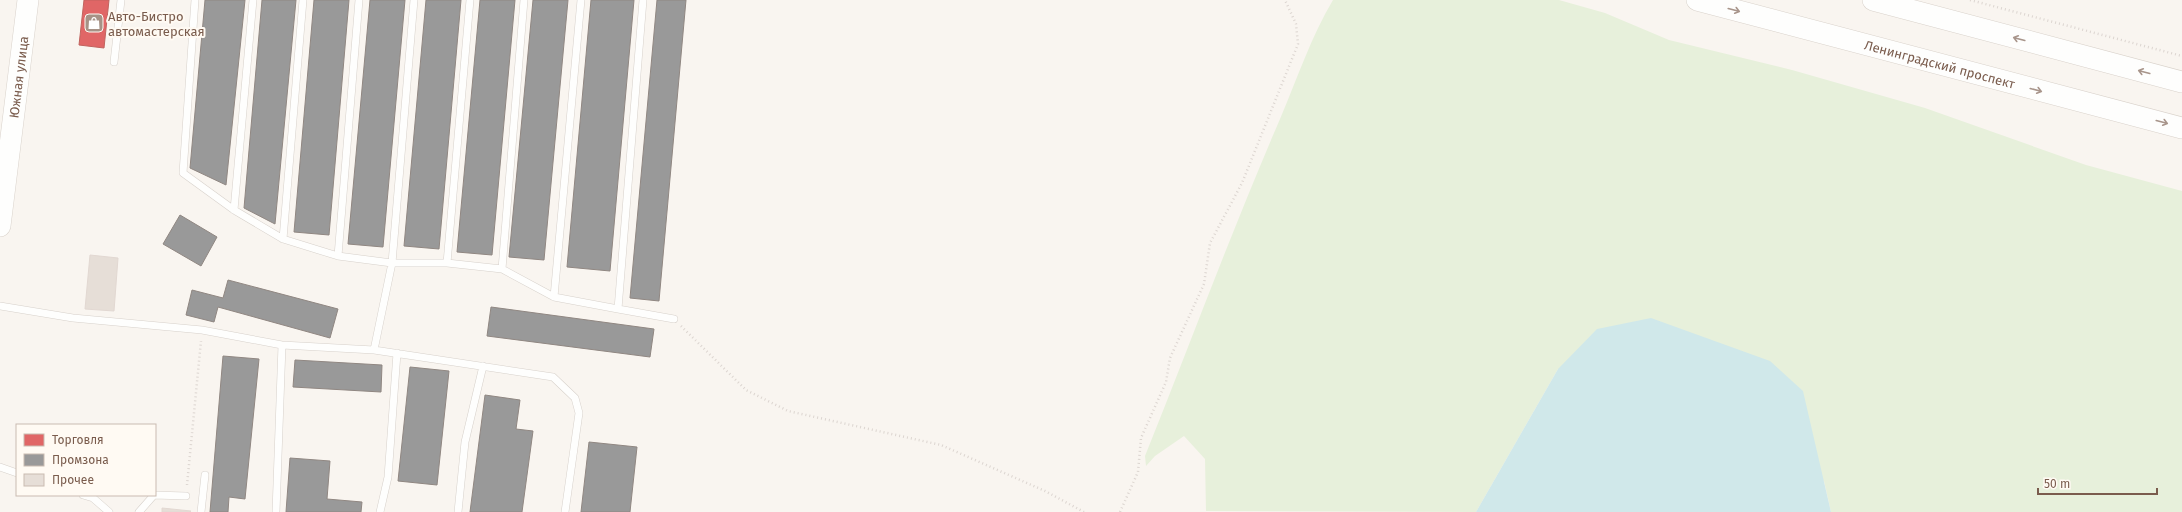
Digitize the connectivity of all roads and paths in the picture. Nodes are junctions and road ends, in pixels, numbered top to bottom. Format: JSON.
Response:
{"nodes":[{"id":1,"x":28,"y":0,"type":"edge"},
{"id":2,"x":121,"y":0,"type":"edge"},
{"id":3,"x":194,"y":0,"type":"edge"},
{"id":4,"x":253,"y":0,"type":"edge"},
{"id":5,"x":303,"y":0,"type":"edge"},
{"id":6,"x":359,"y":0,"type":"edge"},
{"id":7,"x":414,"y":0,"type":"edge"},
{"id":8,"x":470,"y":0,"type":"edge"},
{"id":9,"x":524,"y":0,"type":"edge"},
{"id":10,"x":581,"y":0,"type":"edge"},
{"id":11,"x":643,"y":0,"type":"edge"},
{"id":12,"x":1285,"y":0,"type":"edge"},
{"id":13,"x":1697,"y":0,"type":"edge"},
{"id":14,"x":1873,"y":0,"type":"edge"},
{"id":15,"x":1970,"y":0,"type":"edge"},
{"id":16,"x":2182,"y":56,"type":"edge"},
{"id":17,"x":114,"y":62,"type":"dead end"},
{"id":18,"x":2182,"y":82,"type":"edge"},
{"id":19,"x":2182,"y":128,"type":"edge"},
{"id":20,"x":234,"y":210,"type":"junction"},
{"id":21,"x":0,"y":226,"type":"edge"},
{"id":22,"x":283,"y":239,"type":"junction"},
{"id":23,"x":338,"y":256,"type":"junction"},
{"id":24,"x":392,"y":263,"type":"junction"},
{"id":25,"x":447,"y":263,"type":"junction"},
{"id":26,"x":502,"y":269,"type":"junction"},
{"id":27,"x":554,"y":297,"type":"junction"},
{"id":28,"x":0,"y":306,"type":"edge"},
{"id":29,"x":618,"y":308,"type":"junction"},
{"id":30,"x":674,"y":319,"type":"joint"},
{"id":31,"x":202,"y":330,"type":"junction"},
{"id":32,"x":282,"y":345,"type":"junction"},
{"id":33,"x":374,"y":350,"type":"junction"},
{"id":34,"x":397,"y":353,"type":"junction"},
{"id":35,"x":483,"y":366,"type":"junction"},
{"id":36,"x":0,"y":467,"type":"edge"},
{"id":37,"x":16,"y":473,"type":"edge"},
{"id":38,"x":205,"y":475,"type":"dead end"},
{"id":39,"x":156,"y":495,"type":"edge"},
{"id":40,"x":86,"y":496,"type":"edge"},
{"id":41,"x":153,"y":496,"type":"edge"},
{"id":42,"x":186,"y":496,"type":"joint"},
{"id":43,"x":109,"y":512,"type":"edge"},
{"id":44,"x":138,"y":512,"type":"edge"},
{"id":45,"x":201,"y":512,"type":"edge"},
{"id":46,"x":276,"y":512,"type":"edge"},
{"id":47,"x":380,"y":512,"type":"edge"},
{"id":48,"x":458,"y":512,"type":"edge"},
{"id":49,"x":565,"y":512,"type":"edge"},
{"id":50,"x":1084,"y":512,"type":"edge"},
{"id":51,"x":1120,"y":512,"type":"edge"}],
"edges":[{"from":1,"to":21,"type":"main road","name":"Южная улица"},
{"from":2,"to":17,"type":"lane"},
{"from":3,"to":20,"type":"lane"},
{"from":4,"to":20,"type":"lane"},
{"from":5,"to":22,"type":"lane"},
{"from":6,"to":23,"type":"lane"},
{"from":7,"to":24,"type":"lane"},
{"from":8,"to":25,"type":"lane"},
{"from":9,"to":26,"type":"lane"},
{"from":10,"to":27,"type":"lane"},
{"from":11,"to":29,"type":"lane"},
{"from":12,"to":51,"type":"path"},
{"from":13,"to":19,"type":"main road","name":"Ленинградский проспект","one_way":true},
{"from":18,"to":14,"type":"main road","one_way":true},
{"from":15,"to":16,"type":"path"},
{"from":20,"to":22,"type":"lane"},
{"from":22,"to":23,"type":"lane"},
{"from":23,"to":24,"type":"lane"},
{"from":24,"to":25,"type":"lane"},
{"from":24,"to":33,"type":"lane"},
{"from":25,"to":26,"type":"lane"},
{"from":26,"to":27,"type":"lane"},
{"from":27,"to":29,"type":"lane"},
{"from":28,"to":31,"type":"lane"},
{"from":29,"to":30,"type":"lane"},
{"from":30,"to":50,"type":"path"},
{"from":31,"to":32,"type":"lane"},
{"from":31,"to":42,"type":"path"},
{"from":32,"to":33,"type":"lane"},
{"from":32,"to":46,"type":"lane"},
{"from":33,"to":34,"type":"lane"},
{"from":34,"to":35,"type":"lane"},
{"from":34,"to":47,"type":"lane"},
{"from":35,"to":48,"type":"lane"},
{"from":35,"to":49,"type":"lane"},
{"from":36,"to":37,"type":"lane"},
{"from":38,"to":45,"type":"lane"},
{"from":39,"to":42,"type":"lane"},
{"from":40,"to":43,"type":"lane"},
{"from":41,"to":44,"type":"lane"}]}
